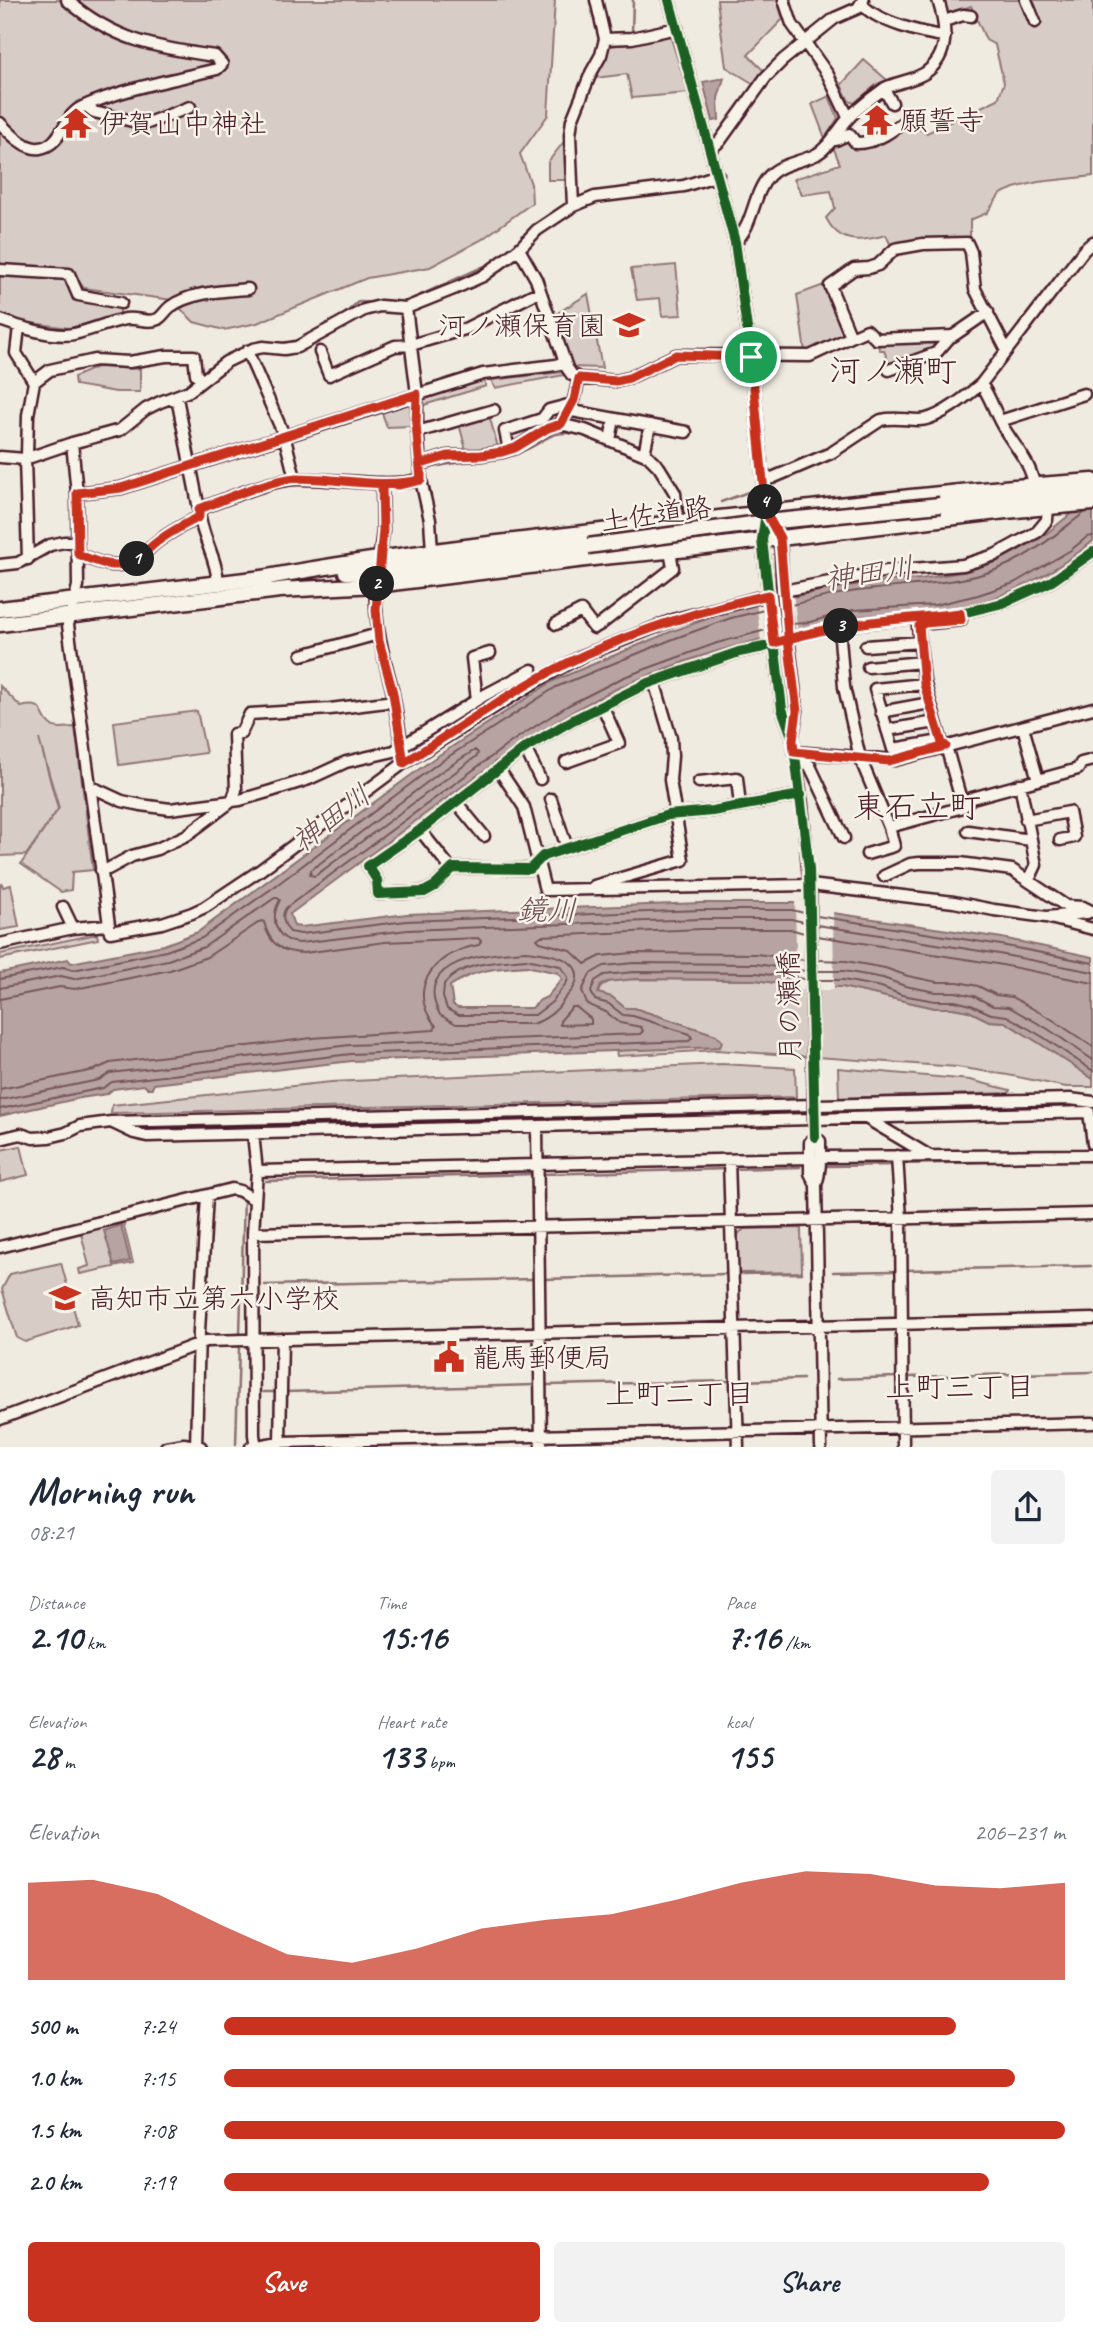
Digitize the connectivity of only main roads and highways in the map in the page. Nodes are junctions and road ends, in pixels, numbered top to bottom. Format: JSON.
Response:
{"nodes":[{"id":1,"x":1093,"y":481,"type":"edge"},
{"id":2,"x":1093,"y":492,"type":"edge"},
{"id":3,"x":1093,"y":503,"type":"edge"},
{"id":4,"x":378,"y":572,"type":"junction"},
{"id":5,"x":0,"y":609,"type":"edge"},
{"id":6,"x":0,"y":624,"type":"edge"}],
"edges":[{"from":1,"to":4,"type":"highway"},
{"from":2,"to":4,"type":"highway","name":"土佐道路","bridge":true},
{"from":3,"to":4,"type":"highway"},
{"from":4,"to":5,"type":"highway","name":"土佐道路"},
{"from":4,"to":6,"type":"highway","name":"土佐道路"}]}
